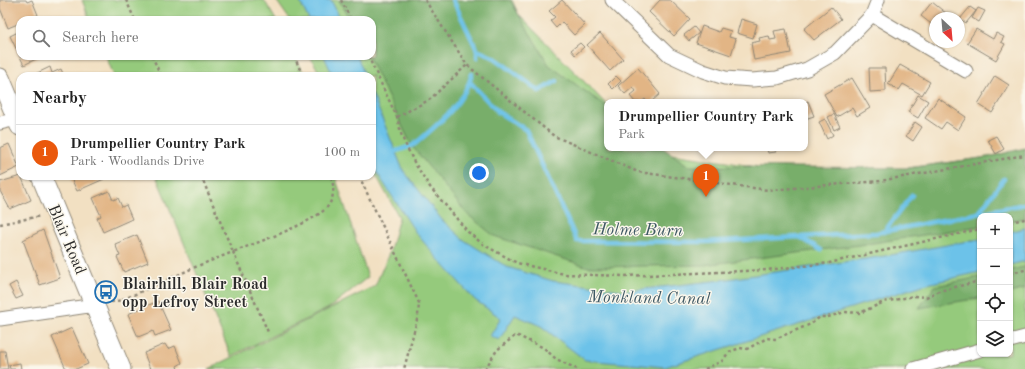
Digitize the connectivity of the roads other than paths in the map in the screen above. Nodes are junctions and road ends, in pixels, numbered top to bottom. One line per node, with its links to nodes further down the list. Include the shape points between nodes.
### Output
1 (612, 0): 3 (street, via 669,55 725,78 752,80 777,78 807,69 835,53)
2 (878, 0): 3 (street)
3 (872, 15): 4 (street)
4 (966, 71)
5 (0, 78): 6 (street)
6 (12, 123)
7 (43, 180): 8 (street, Blair Road)
8 (95, 305): 9 (street); 13 (street, Blair Road)
9 (0, 319)
10 (1025, 337): 11 (street)
11 (1013, 340)
12 (977, 351): 14 (street)
13 (121, 369)
14 (913, 369)

